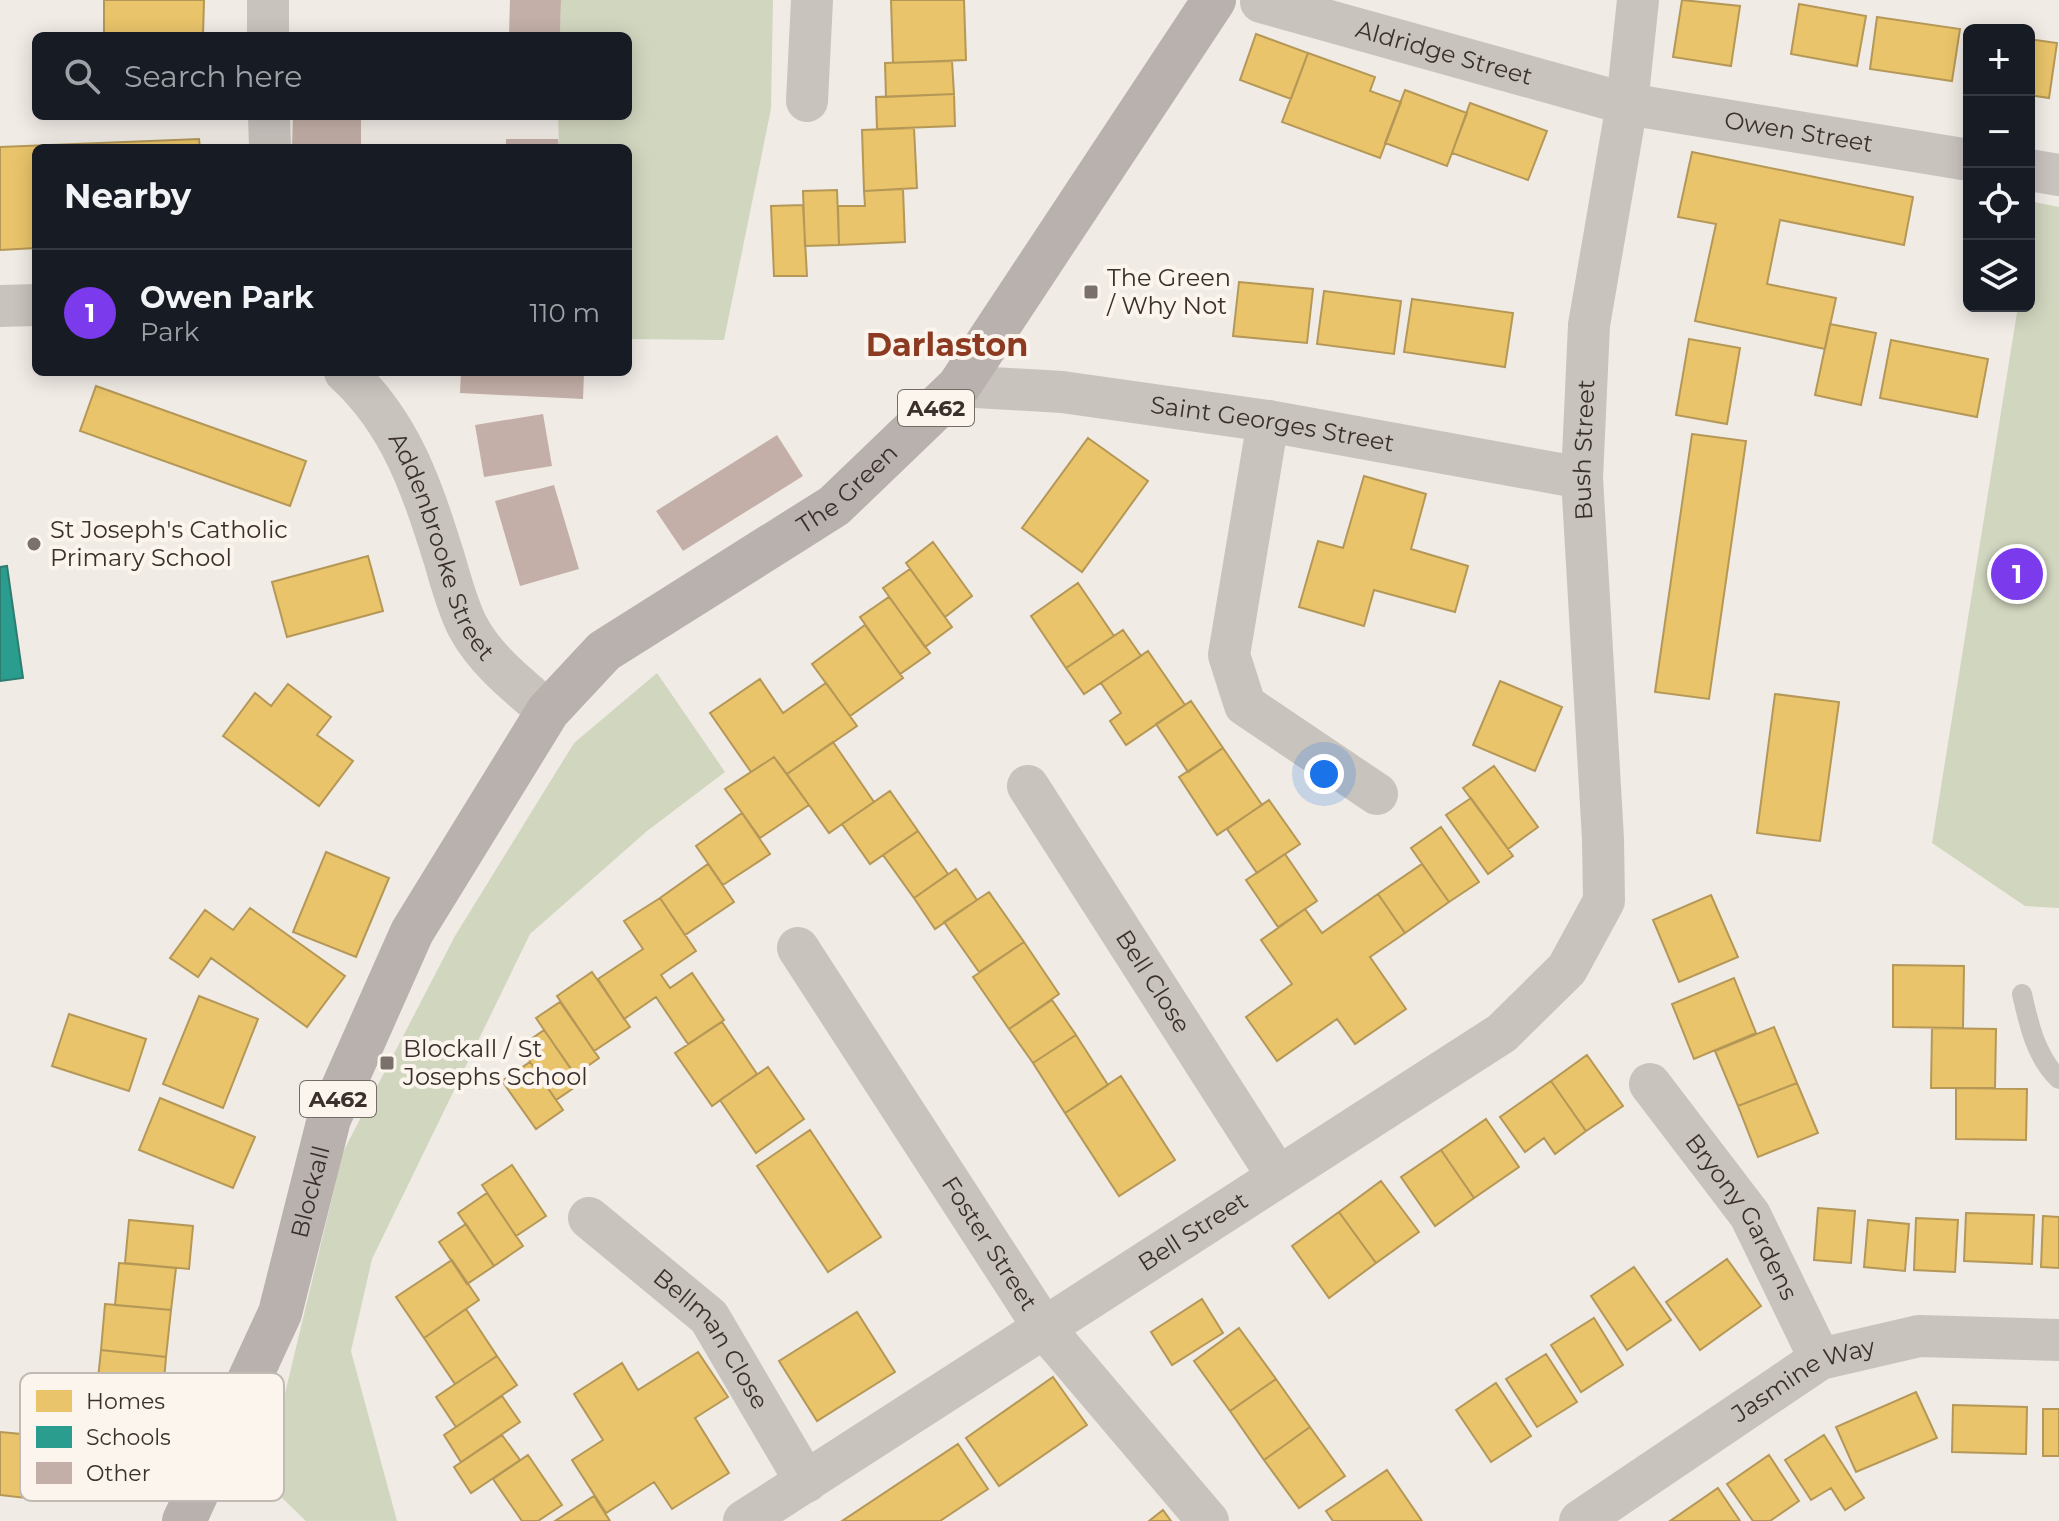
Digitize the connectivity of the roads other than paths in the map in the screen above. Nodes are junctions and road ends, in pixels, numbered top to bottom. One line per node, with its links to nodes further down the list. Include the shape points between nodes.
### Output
1 (268, 0): 6 (street)
2 (812, 0): 7 (street)
3 (1214, 0): 17 (main road, The Green / A462)
4 (1638, 0): 8 (street, Bush Street)
5 (1261, 2): 8 (street, Aldridge Street)
6 (268, 32)
7 (807, 101)
8 (1627, 104): 11 (street, Owen Street); 19 (street, Bush Street, via 1589,325)
9 (269, 120): 10 (street)
10 (270, 144)
11 (1963, 159)
12 (2035, 171): 13 (street)
13 (2059, 175)
14 (32, 305): 15 (street)
15 (0, 306)
16 (349, 376): 20 (street, Addenbrooke Street, via 390,425 419,480 469,630 505,673)
17 (959, 386): 18 (street, Saint Georges Street, via 1062,392); 20 (main road, The Green / A462, via 834,506 604,651)
18 (1268, 421): 19 (street, Saint Georges Street); 22 (street, via 1229,655 1245,705)
19 (1582, 478): 23 (street, Bush Street)
20 (548, 711): 33 (main road, Blockall / A462, via 412,932 329,1119 280,1313)
21 (1028, 786): 28 (street, Bell Close)
22 (1377, 794)
23 (1604, 901): 28 (street, Bell Street, via 1567,969 1502,1033)
24 (798, 948): 30 (street, Foster Street)
25 (2022, 994): 26 (lane, via 2032,1037)
26 (2059, 1079)
27 (1650, 1084): 32 (street, Bryony Gardens, via 1750,1215)
28 (1278, 1177): 30 (street, Bell Street)
29 (589, 1218): 34 (street, Bellman Close, via 709,1317)
30 (1044, 1328): 34 (street, Bell Street); 36 (street, Foster Street)
31 (2059, 1340): 32 (street, Jasmine Way, via 1919,1336)
32 (1820, 1359): 37 (street, Jasmine Way)
33 (252, 1373)
34 (806, 1482): 35 (street, Bell Street)
35 (744, 1521)
36 (1208, 1521)
37 (1580, 1521)

